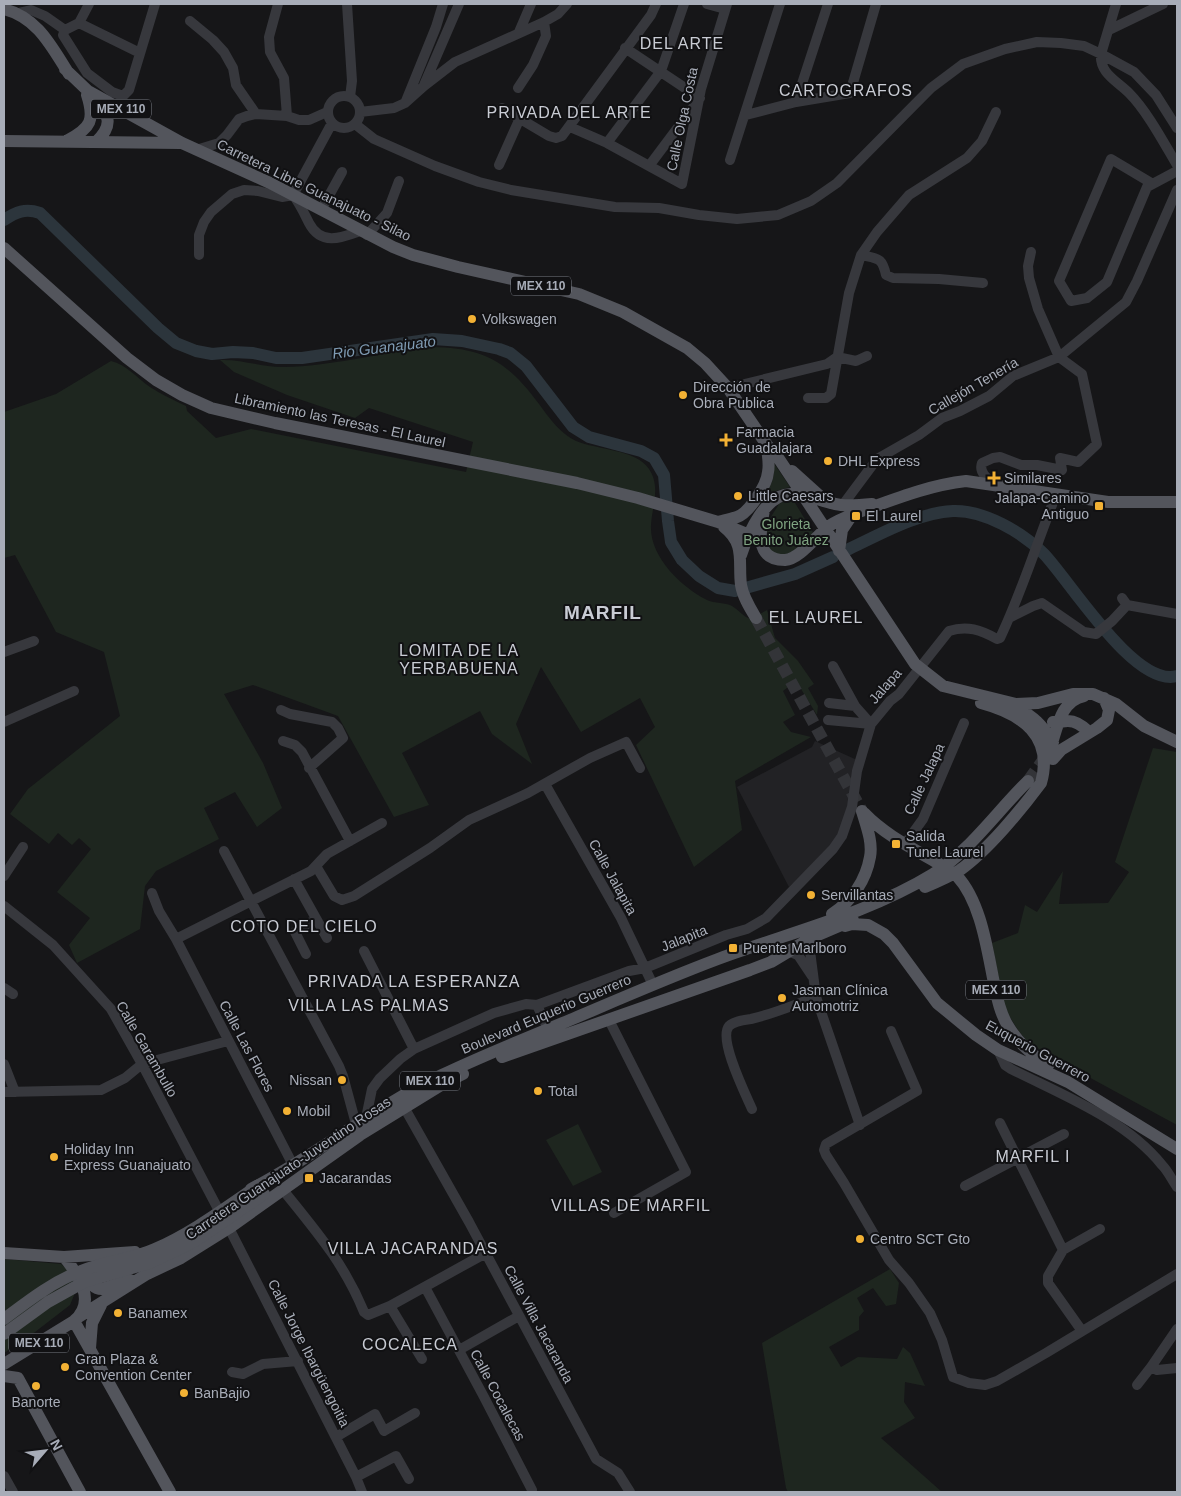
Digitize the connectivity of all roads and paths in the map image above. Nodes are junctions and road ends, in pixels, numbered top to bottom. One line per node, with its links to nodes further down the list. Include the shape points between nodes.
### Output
1 (89, 4): 22 (street)
2 (155, 4): 27 (street)
3 (278, 4): 44 (street, via 269,37 270,52 284,78)
4 (347, 4): 34 (street)
5 (443, 4): 37 (street)
6 (459, 4): 31 (street)
7 (531, 4): 25 (street)
8 (567, 4): 21 (street)
9 (656, 4): 26 (street)
10 (684, 4): 30 (street)
11 (707, 4): 17 (street)
12 (780, 4): 43 (street)
13 (828, 4): 36 (street)
14 (876, 4): 36 (street, via 850,93)
15 (1116, 4): 24 (street)
16 (1163, 4): 24 (street)
17 (726, 6): 35 (street, Calle Olga Costa)
18 (4, 9): 19 (main road, MEX 110)
19 (18, 13): 23 (street, via 31,10); 29 (main road, MEX 110, via 32,22)
20 (190, 21): 42 (street, via 224,52 236,85)
21 (544, 22): 25 (street); 32 (street, via 546,36)
22 (79, 23): 23 (street); 27 (street)
23 (65, 30): 27 (street, via 63,35 87,74 123,96 129,90)
24 (1109, 30): 28 (street)
25 (519, 32): 31 (street, via 455,62)
26 (625, 48): 30 (street); 48 (street)
27 (140, 52)
28 (1101, 54): 47 (street, via 1084,46 1037,42 963,64 931,88 837,183 811,201 778,215 737,219 659,208 615,206 511,190 436,166 374,139); 49 (street, via 1134,72 1156,95); 58 (street, via 1100,62 1107,74 1130,94 1157,130)
29 (65, 68): 33 (main road, MEX 110); 53 (main road, Carretera Libre Guanajuato - Silao / MEX 110, via 88,92)
30 (661, 71): 35 (street); 54 (street)
31 (424, 86): 37 (street)
32 (518, 88)
33 (87, 95): 51 (main road, MEX 110, via 90,122 84,131); 52 (main road, via 103,108 108,120 105,133)
34 (350, 96): 39 (street, via 334,98); 40 (street)
35 (700, 98): 59 (street); 59 (street, Calle Olga Costa, via 682,184)
36 (796, 102): 43 (street)
37 (405, 103): 40 (street, via 394,108)
38 (502, 108): 45 (street)
39 (327, 112): 44 (street, via 309,120); 46 (street)
40 (360, 112): 47 (street)
41 (996, 112): 71 (street, via 982,141 967,158 909,195)
42 (256, 114): 44 (street); 55 (street, via 239,119 219,143)
43 (746, 115): 56 (street)
44 (287, 116)
45 (520, 118): 48 (street, via 556,138); 57 (street)
46 (332, 123): 47 (street, via 343,128); 65 (street)
47 (355, 124)
48 (570, 127): 54 (street)
49 (1177, 128)
50 (4, 142): 51 (main road, MEX 110)
51 (65, 142): 52 (main road, MEX 110)
52 (96, 142): 53 (main road, MEX 110)
53 (182, 143): 55 (main road, Carretera Libre Guanajuato - Silao / MEX 110)
54 (607, 143): 59 (street)
55 (196, 150): 65 (main road, Carretera Libre Guanajuato - Silao / MEX 110)
56 (730, 160)
57 (499, 165)
58 (1177, 165)
59 (649, 166)
60 (1177, 171): 63 (street)
61 (342, 172): 66 (street)
62 (399, 181): 67 (street, via 387,213)
63 (1153, 184): 63 (street, via 1147,187 1107,282 1087,298 1071,302 1059,281 1111,158)
64 (1177, 190): 75 (street, Callejón Tenería, via 1126,302)
65 (293, 194): 66 (main road, Carretera Libre Guanajuato - Silao / MEX 110); 67 (street, via 309,224 318,233 332,239); 70 (street, via 282,197 244,190 232,194 204,222 198,235)
66 (321, 210): 67 (main road, Carretera Libre Guanajuato - Silao / MEX 110)
67 (364, 233): 76 (main road, Carretera Libre Guanajuato - Silao / MEX 110, via 413,255 598,300 687,348)
68 (4, 248): 88 (main road, Libramiento las Teresas - El Laurel, via 127,358 182,396 211,408 577,483)
69 (1031, 252): 75 (street, via 1029,278)
70 (199, 255)
71 (861, 255): 72 (street, via 879,259 884,263 886,275 893,278); 74 (street, via 849,293)
72 (983, 283)
73 (868, 356): 74 (street, via 856,361)
74 (838, 357): 76 (street, via 827,364); 77 (street, via 831,394 826,398)
75 (1059, 358): 80 (street, via 1082,374 1097,444 1078,462 1060,458 1062,470 993,458 981,468 982,473); 86 (street, Callejón Tenería, via 1013,376 989,396 942,418 877,459)
76 (728, 388): 78 (main road, Carretera Libre Guanajuato - Silao / MEX 110)
77 (808, 398)
78 (767, 445): 79 (main road, Carretera Libre Guanajuato - Silao / MEX 110); 88 (main road, via 768,472 759,494 738,517)
79 (777, 456): 81 (main road, Carretera Libre Guanajuato - Silao / MEX 110); 84 (main road)
80 (998, 486): 82 (main road); 85 (main road, via 966,481 950,483)
81 (802, 495): 84 (main road); 89 (main road, Carretera Libre Guanajuato - Silao / MEX 110); 90 (main road, via 790,493 776,498 764,510)
82 (1056, 495): 83 (main road, via 1108,502); 95 (street)
83 (1177, 502)
84 (827, 503): 86 (main road)
85 (882, 504): 86 (main road); 87 (main road)
86 (842, 506)
87 (852, 515): 89 (main road); 91 (main road, via 842,530)
88 (718, 522): 90 (main road, Libramiento las Teresas - El Laurel); 92 (main road, via 727,529)
89 (824, 530): 90 (main road, via 792,559 783,560 767,554); 91 (main road, MEX 110)
90 (753, 537): 92 (main road)
91 (839, 551): 99 (main road, MEX 110)
92 (741, 555): 94 (main road, via 741,586)
93 (1177, 614): 95 (street, via 1125,602 1112,621 1096,634 1084,632 1042,603)
94 (756, 618)
95 (1010, 618): 99 (street, Jalapa, via 997,639 980,630 959,628 949,631)
96 (34, 640): 97 (street)
97 (4, 652)
98 (833, 666): 104 (street)
99 (918, 668): 102 (main road, MEX 110, via 942,686); 111 (street, Jalapa); 129 (main road, via 950,694 1021,719 1040,742 1044,761 1041,783 992,839 960,870)
100 (74, 691): 108 (street)
101 (1099, 696): 102 (main road, MEX 110, via 1072,694 1038,703); 110 (main road, via 1073,700); 112 (main road, via 1108,706 1108,716 1103,724); 114 (main road, via 1116,704 1144,726)
102 (1008, 702): 106 (main road)
103 (829, 703): 104 (street)
104 (855, 706): 111 (street)
105 (282, 710): 116 (street, via 332,722 343,738)
106 (1034, 718): 110 (main road); 115 (main road, via 1044,728)
107 (828, 720): 111 (street)
108 (4, 722)
109 (964, 723): 121 (street, Calle Jalapa, via 923,819)
110 (1058, 723): 112 (main road, via 1071,722); 115 (main road)
111 (871, 724): 141 (street, Jalapita, via 857,771 852,807 842,836 833,848 766,918 747,929)
112 (1089, 732): 115 (main road, via 1061,750)
113 (283, 741): 116 (street, via 295,745 302,752)
114 (1177, 742)
115 (1051, 752)
116 (309, 768): 120 (street)
117 (640, 768): 118 (street, via 626,742 590,758)
118 (546, 784): 125 (street, via 468,820 354,896 342,900 334,896); 141 (street, Calle Jalapita, via 621,918)
119 (382, 823): 120 (street)
120 (350, 841): 125 (street, via 327,854)
121 (905, 844): 124 (main road); 135 (main road, via 879,828 862,811 870,856 861,881 845,905)
122 (23, 847): 126 (street)
123 (224, 851): 131 (street)
124 (938, 863)
125 (313, 868): 128 (street)
126 (4, 876)
127 (958, 876): 156 (main road, MEX 110, via 969,891 977,912 1007,1026 1030,1053)
128 (294, 880): 131 (street); 133 (street)
129 (925, 887): 134 (main road, Boulevard Euquerio Guerrero / MEX 110); 135 (main road, Boulevard Euquerio Guerrero / MEX 110, via 988,834 1031,782 935,873)
130 (152, 893): 137 (street, Calle Las Flores)
131 (251, 900): 137 (street); 161 (street, via 339,1066)
132 (4, 906): 155 (street, Calle Garambullo, via 53,946 111,1009)
133 (316, 919): 136 (street); 140 (street, via 295,932)
134 (828, 931): 135 (main road, Carretera Guanajuato-Juventino Rosas / MEX 110); 153 (main road, Euquerio Guerrero / MEX 110, via 852,924 876,928 893,943 937,1003)
135 (812, 933): 139 (main road, Carretera Guanajuato-Juventino Rosas / MEX 110); 142 (street, via 810,951); 143 (main road, Boulevard Euquerio Guerrero / MEX 110, via 715,960)
136 (326, 938)
137 (176, 939): 151 (street, Calle Las Flores)
138 (364, 951): 152 (street)
139 (788, 952): 142 (street, via 798,955); 148 (main road, Carretera Guanajuato-Juventino Rosas / MEX 110, via 750,970)
140 (306, 954)
141 (645, 968): 143 (street, Calle Jalapita); 147 (street, Jalapita, via 622,973)
142 (814, 979): 146 (street)
143 (653, 985): 149 (main road, Boulevard Euquerio Guerrero / MEX 110)
144 (4, 988): 145 (street)
145 (13, 994)
146 (816, 997): 160 (street, via 728,1028 729,1052); 163 (street)
147 (537, 1005): 149 (street); 152 (street, Jalapita, via 526,1004 494,1013)
148 (609, 1020): 159 (main road, Carretera Guanajuato-Juventino Rosas / MEX 110, via 504,1056 443,1084); 174 (street, via 686,1172)
149 (548, 1029): 161 (main road, Boulevard Euquerio Guerrero / MEX 110, via 441,1075)
150 (891, 1031): 163 (street, via 918,1091)
151 (228, 1042): 155 (street); 168 (street, Calle Las Flores)
152 (414, 1049): 161 (street, Jalapita, via 380,1078 372,1089)
153 (998, 1050): 156 (main road, Euquerio Guerrero / MEX 110); 170 (street, via 1005,1065 1011,1069 1118,1124 1163,1165)
154 (4, 1064): 158 (street)
155 (142, 1064): 158 (street, via 125,1078 101,1090); 173 (street, Calle Garambullo)
156 (1068, 1082): 165 (main road, Euquerio Guerrero / MEX 110)
157 (4, 1092): 158 (street)
158 (15, 1092)
159 (404, 1107): 166 (main road, Carretera Guanajuato-Juventino Rosas / MEX 110); 180 (street, Calle Villa Jacaranda)
160 (752, 1109)
161 (361, 1121): 168 (main road, Boulevard Euquerio Guerrero / MEX 110)
162 (1000, 1123): 167 (street)
163 (860, 1124): 191 (street, via 826,1144 824,1150 889,1260 930,1313 953,1377 969,1383 991,1383)
164 (1064, 1134): 167 (street)
165 (1177, 1149)
166 (326, 1159): 171 (main road); 172 (main road, Carretera Guanajuato-Juventino Rosas / MEX 110)
167 (1018, 1159): 169 (street); 178 (street)
168 (293, 1165): 171 (main road, Boulevard Euquerio Guerrero / MEX 110)
169 (965, 1186)
170 (1177, 1187)
171 (261, 1190): 173 (main road, Boulevard Euquerio Guerrero / MEX 110); 188 (main road, bridge, via 169,1243 73,1274 42,1291); 192 (main road, bridge, via 188,1244 149,1263 84,1282 48,1302)
172 (283, 1190): 175 (main road, Carretera Guanajuato-Juventino Rosas / MEX 110); 186 (street, via 335,1254 364,1312 368,1315)
173 (217, 1207): 177 (main road, Boulevard Euquerio Guerrero / MEX 110, via 171,1237)
174 (614, 1213)
175 (230, 1228): 182 (main road, Carretera Guanajuato-Juventino Rosas / MEX 110); 196 (street, Calle Jorge Ibargüengoitia)
176 (1100, 1230): 178 (street)
177 (150, 1246): 181 (main road, Boulevard Euquerio Guerrero / MEX 110, via 121,1254); 182 (main road, via 138,1254 96,1267 90,1278 94,1287 102,1289)
178 (1064, 1250): 191 (street, via 1048,1276 1048,1283)
179 (4, 1253): 181 (main road, MEX 110)
180 (486, 1253): 184 (street); 187 (street, Calle Villa Jacaranda)
181 (64, 1257): 189 (main road, MEX 110, via 83,1287 82,1311)
182 (147, 1274): 185 (main road, Carretera Guanajuato-Juventino Rosas / MEX 110)
183 (1177, 1274): 191 (street)
184 (425, 1287): 186 (street); 194 (street, Calle Cocalecas)
185 (102, 1304): 189 (main road, Carretera Guanajuato-Juventino Rosas / MEX 110); 193 (main road, via 92,1323)
186 (390, 1306): 195 (street)
187 (519, 1316): 194 (street); 213 (street, Calle Villa Jacaranda, via 596,1458 618,1473)
188 (4, 1320)
189 (75, 1320): 193 (main road); 197 (main road, MEX 110)
190 (1177, 1329): 198 (street)
191 (1082, 1331)
192 (4, 1334)
193 (90, 1348): 211 (main road)
194 (459, 1350): 208 (street, Calle Cocalecas)
195 (422, 1359)
196 (298, 1361): 200 (street, via 263,1364 242,1374); 204 (street, Calle Jorge Ibargüengoitia)
197 (4, 1364)
198 (1151, 1368): 199 (street); 202 (street)
199 (1177, 1368)
200 (232, 1372)
201 (4, 1376): 210 (main road, via 18,1378)
202 (1137, 1385)
203 (415, 1413): 204 (street, via 384,1431 375,1414)
204 (336, 1436): 206 (street, Calle Jorge Ibargüengoitia)
205 (4, 1476): 209 (street)
206 (356, 1477): 207 (street, via 396,1456); 212 (street, Calle Jorge Ibargüengoitia)
207 (408, 1479)
208 (532, 1490)
209 (13, 1492)
210 (79, 1492)
211 (170, 1492)
212 (362, 1492)
213 (630, 1492)

